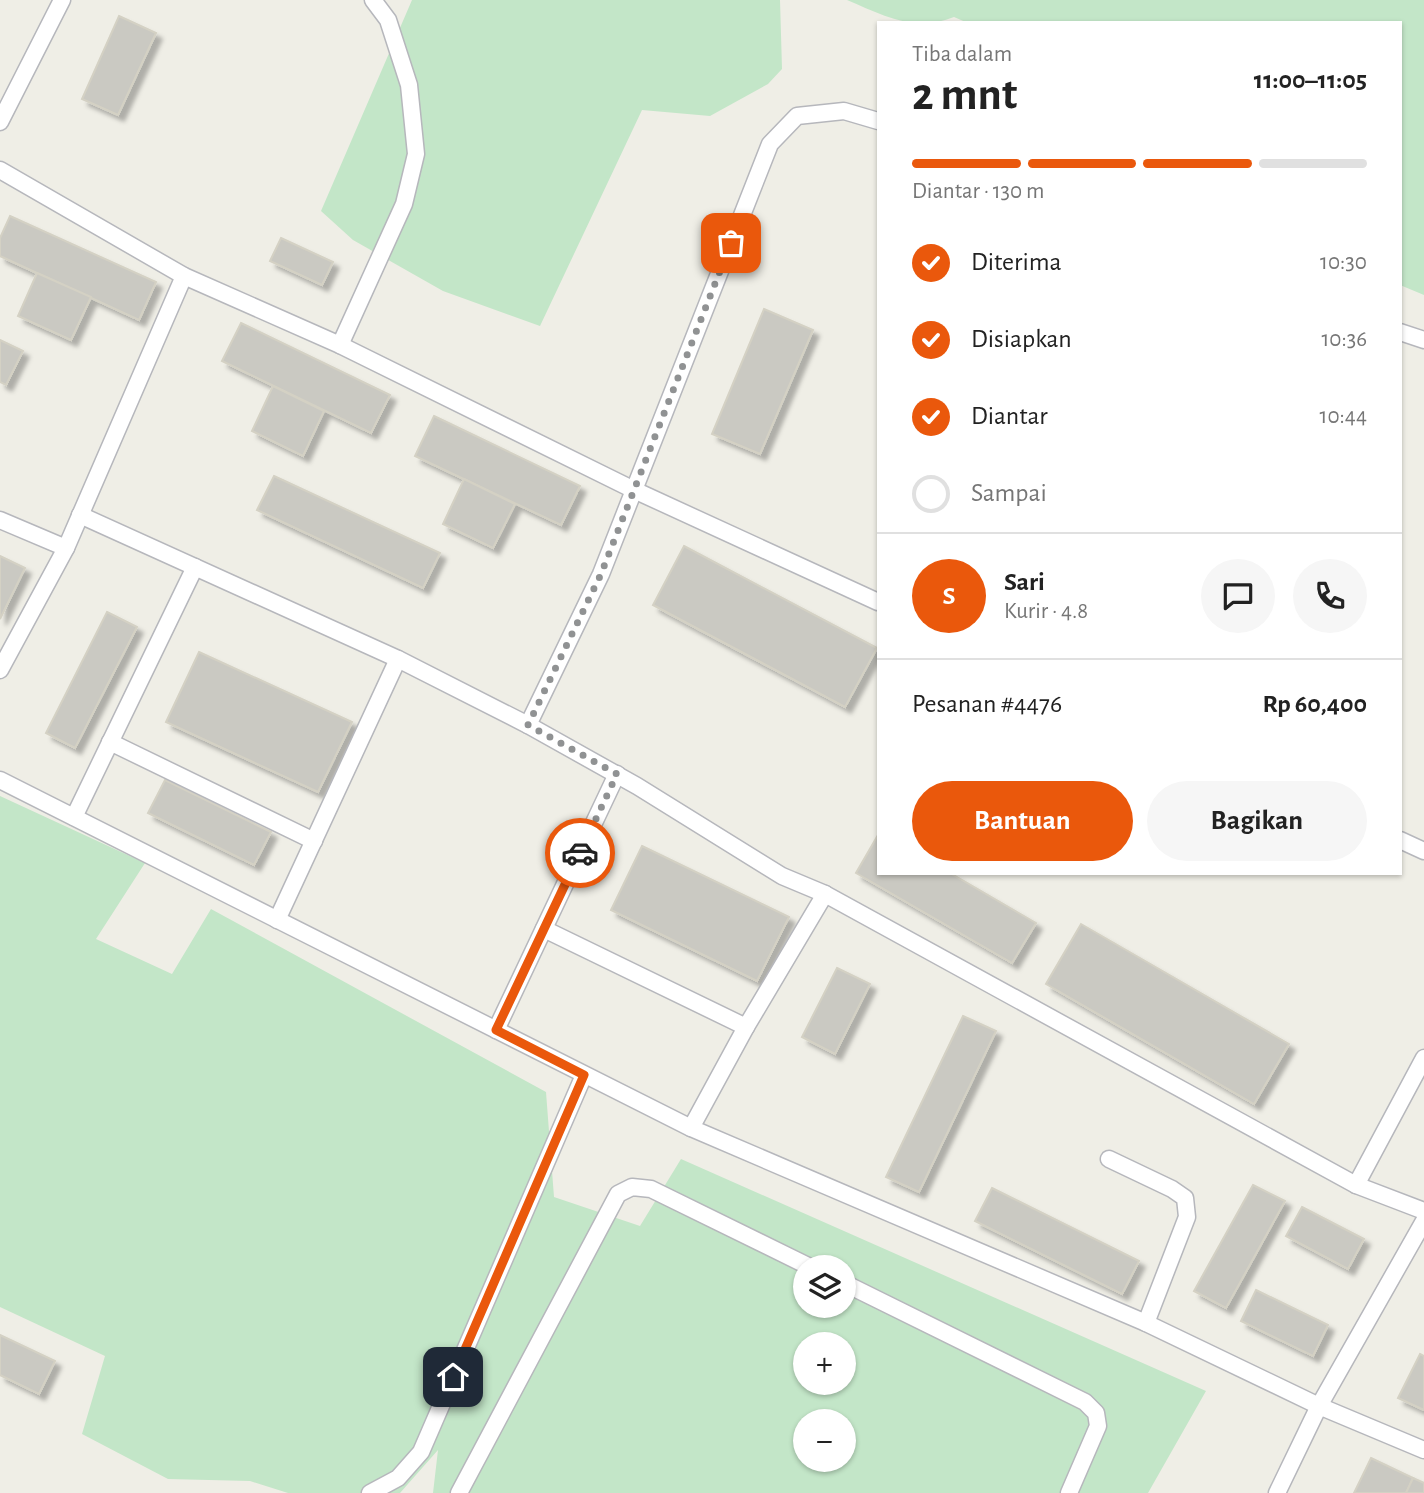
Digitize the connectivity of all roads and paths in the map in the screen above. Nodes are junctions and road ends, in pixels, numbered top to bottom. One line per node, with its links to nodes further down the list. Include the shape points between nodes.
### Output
1 (62, 0): 4 (lane)
2 (373, 0): 9 (lane, via 388,20 409,85 416,154 404,204)
3 (877, 121): 10 (lane, via 844,111 797,116 770,144)
4 (0, 122)
5 (0, 170): 6 (lane)
6 (184, 276): 9 (lane); 11 (lane)
7 (1402, 333): 8 (lane)
8 (1424, 340)
9 (340, 345): 10 (lane)
10 (634, 490): 15 (lane); 18 (lane, via 601,574)
11 (80, 515): 13 (lane); 14 (lane)
12 (0, 520): 13 (lane)
13 (66, 548): 17 (lane)
14 (195, 567): 16 (lane); 19 (lane)
15 (877, 602)
16 (398, 659): 18 (lane); 23 (lane)
17 (0, 670)
18 (528, 725): 20 (lane)
19 (110, 742): 22 (lane); 23 (lane)
20 (617, 774): 26 (lane, via 782,876); 28 (lane)
21 (0, 780): 22 (lane)
22 (74, 817): 27 (lane)
23 (314, 841): 27 (lane)
24 (1402, 841): 25 (lane)
25 (1424, 851)
26 (825, 894): 29 (lane); 35 (lane)
27 (277, 920): 30 (lane)
28 (544, 929): 29 (lane); 30 (lane)
29 (746, 1027): 33 (lane)
30 (496, 1030): 32 (lane)
31 (1424, 1058): 35 (lane)
32 (584, 1075): 33 (lane); 43 (lane, via 421,1452 398,1478)
33 (691, 1128): 40 (lane)
34 (1109, 1159): 40 (lane, via 1185,1199 1187,1217)
35 (1356, 1185): 36 (lane)
36 (1424, 1211)
37 (1424, 1221): 41 (lane)
38 (793, 1259): 44 (lane, via 651,1189 632,1187 618,1194)
39 (856, 1289): 45 (lane, via 1085,1402 1096,1413 1098,1426)
40 (1146, 1323): 41 (lane)
41 (1319, 1406): 42 (lane); 46 (lane)
42 (1424, 1450)
43 (370, 1493)
44 (459, 1493)
45 (1069, 1493)
46 (1277, 1493)

